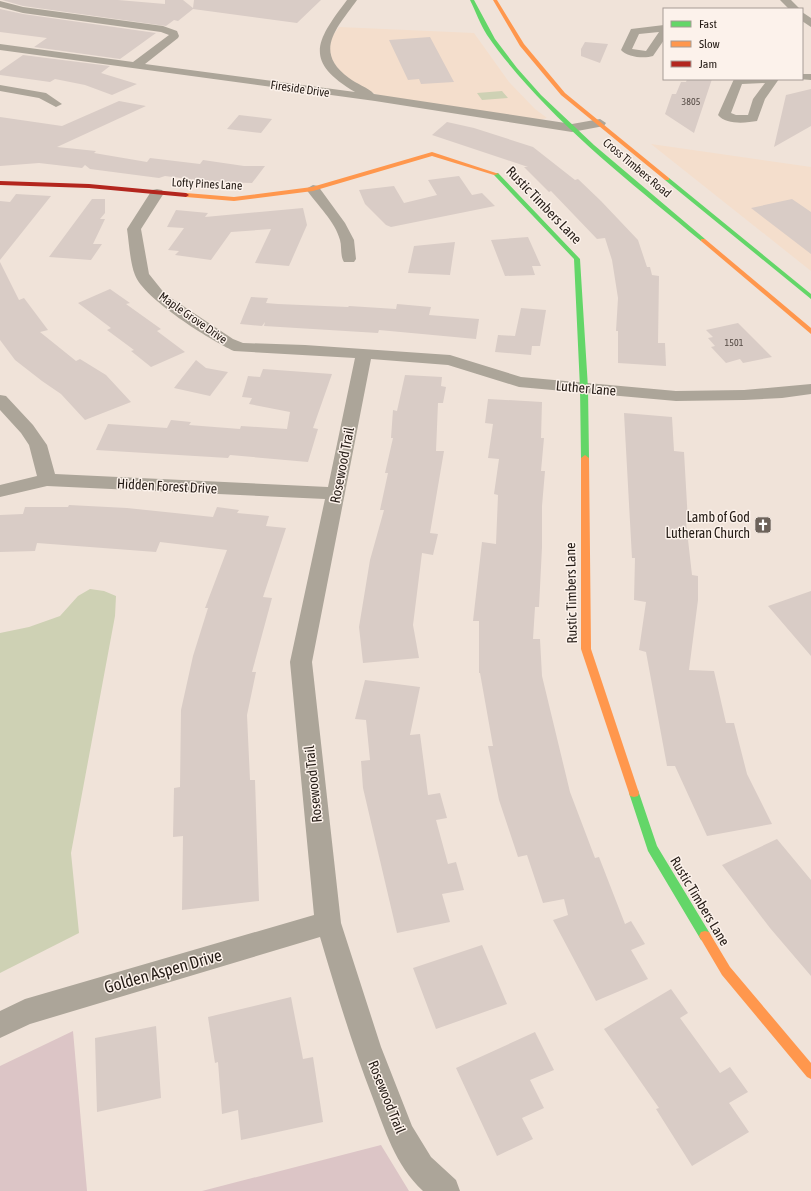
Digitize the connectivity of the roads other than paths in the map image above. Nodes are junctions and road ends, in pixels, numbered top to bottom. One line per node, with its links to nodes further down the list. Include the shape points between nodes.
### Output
1 (352, 0): 12 (street, via 327,36 324,54 327,64 341,78)
2 (472, 0): 15 (main road, Cross Timbers Road, via 502,54 530,87)
3 (495, 0): 14 (main road, Cross Timbers Road, via 534,62 563,94)
4 (785, 0): 6 (street)
5 (0, 4): 10 (street, via 23,10 163,29 173,33 174,36 170,40)
6 (794, 8)
7 (663, 28): 8 (street, via 635,31 626,50 649,54)
8 (663, 33)
9 (3, 50): 10 (street, Fireside Drive)
10 (135, 66): 12 (street, Fireside Drive)
11 (0, 88): 13 (street, via 42,95)
12 (375, 98): 15 (street, Fireside Drive)
13 (56, 104)
14 (600, 123): 15 (street, Fireside Drive); 21 (main road, Cross Timbers Road)
15 (572, 128): 22 (main road, Cross Timbers Road)
16 (432, 154): 18 (main road, Lofty Pines Lane); 24 (main road, Rustic Timbers Lane, via 495,173 577,258)
17 (0, 183): 19 (main road, Lofty Pines Lane, via 89,186)
18 (312, 189): 19 (main road, Lofty Pines Lane, via 234,199); 20 (street, via 338,223 347,240)
19 (157, 193): 23 (street, Maple Grove Drive, via 134,229 142,275 160,297 240,348)
20 (349, 259)
21 (811, 297)
22 (811, 332)
23 (364, 355): 24 (street, Luther Lane, via 450,360 519,382); 29 (street, Rosewood Trail)
24 (584, 388): 25 (street, Luther Lane, via 676,396 744,395); 32 (main road, Rustic Timbers Lane, via 588,657 652,848 726,971)
25 (811, 389)
26 (0, 400): 27 (street, via 38,445)
27 (47, 480): 28 (street, Hidden Forest Drive); 29 (street, Hidden Forest Drive)
28 (0, 491)
29 (336, 493): 30 (street, Rosewood Trail, via 301,662)
30 (328, 923): 31 (street, Golden Aspen Drive, via 25,1012); 33 (street, Rosewood Trail, via 367,1048 401,1135 420,1168)
31 (0, 1025)
32 (811, 1073)
33 (445, 1191)

